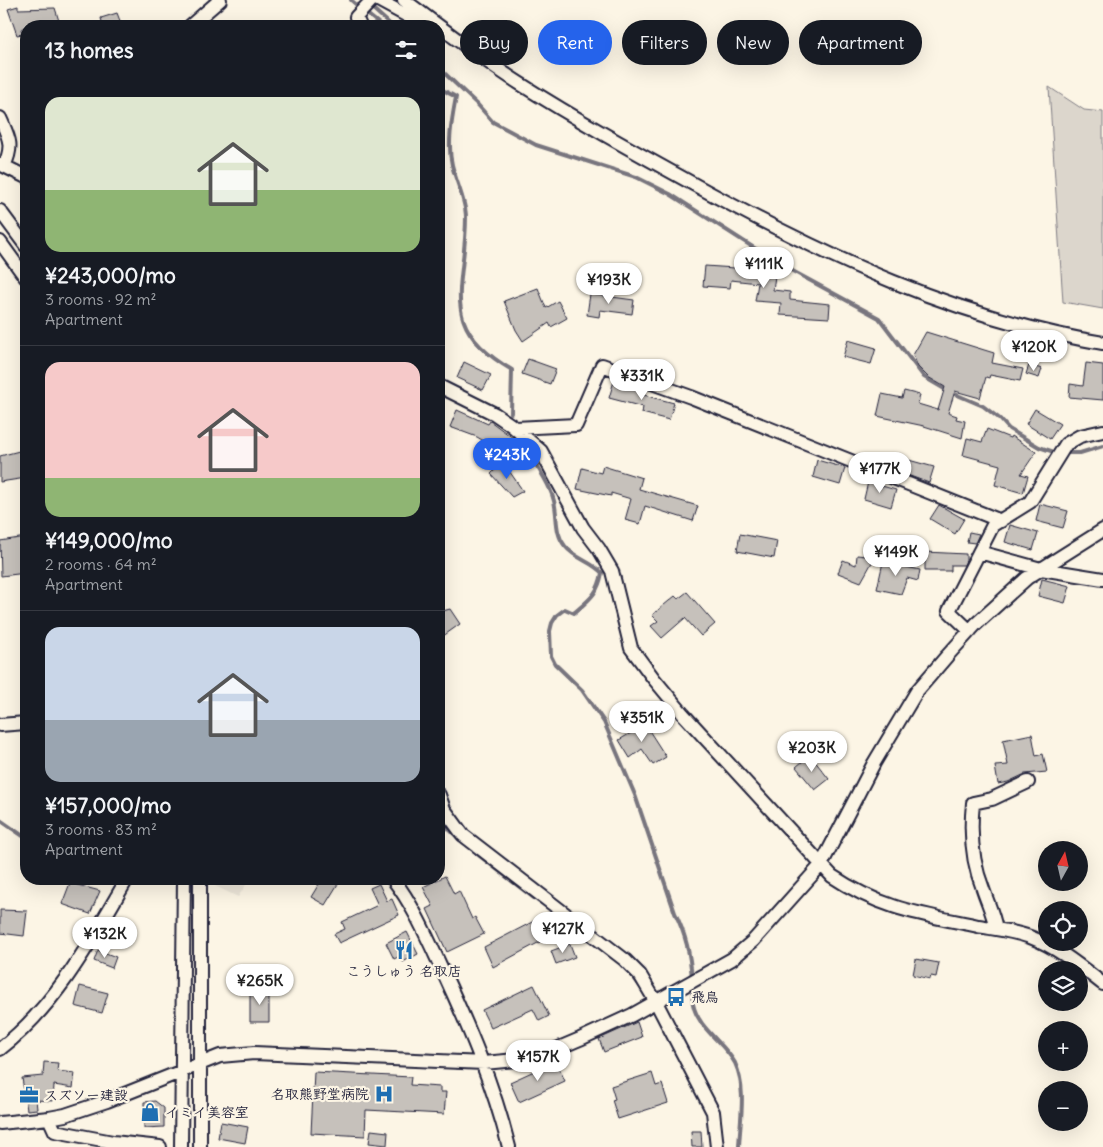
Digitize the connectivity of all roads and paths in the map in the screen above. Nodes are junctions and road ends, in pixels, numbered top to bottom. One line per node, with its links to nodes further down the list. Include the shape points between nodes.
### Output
1 (220, 0): 5 (street)
2 (372, 0): 6 (street, via 356,17)
3 (378, 0): 7 (street)
4 (404, 0): 8 (street)
5 (197, 20)
6 (357, 20)
7 (415, 20)
8 (429, 20)
9 (445, 32): 17 (street, via 519,83 634,152 774,228 874,274 993,318)
10 (0, 118): 11 (street, via 10,141 10,153)
11 (2, 165): 12 (street)
12 (20, 174)
13 (0, 211): 14 (street)
14 (20, 238)
15 (0, 242): 16 (street)
16 (20, 270)
17 (1103, 343)
18 (445, 389): 19 (street)
19 (515, 428): 21 (street, via 576,425 602,365 691,396); 31 (street, via 541,451 612,571 631,648 678,707)
20 (1103, 431): 21 (street, via 1080,436 1066,444 1030,502)
21 (1001, 520): 23 (street, via 993,525)
22 (1103, 530): 24 (street)
23 (979, 552): 24 (street); 26 (street, via 949,611)
24 (1042, 569): 25 (street); 26 (street, via 1027,578)
25 (1103, 579)
26 (970, 631): 31 (street, via 917,691 874,763)
27 (20, 723): 28 (street)
28 (0, 725)
29 (1028, 782): 36 (street, via 992,799 973,803 974,851)
30 (445, 810): 38 (street, via 463,835 625,960 640,975)
31 (821, 865): 36 (street, via 854,891 876,901); 38 (street, via 753,941 732,959)
32 (124, 885): 39 (street, via 41,1012)
33 (184, 885): 42 (street)
34 (200, 885): 41 (street)
35 (397, 885): 40 (street, via 414,910)
36 (996, 929): 37 (street, via 1028,936 1051,946)
37 (1103, 984)
38 (651, 1004): 40 (street, via 548,1053); 50 (street, via 713,1112)
39 (0, 1049)
40 (484, 1063): 41 (street, via 254,1053 220,1056); 49 (street)
41 (198, 1064): 42 (street); 48 (street)
42 (182, 1069): 43 (street, via 107,1101); 47 (street)
43 (48, 1118): 44 (street); 45 (street, via 55,1131)
44 (0, 1123)
45 (113, 1145): 46 (street)
46 (160, 1147)
47 (181, 1147)
48 (200, 1147)
49 (509, 1147)
50 (717, 1147)

